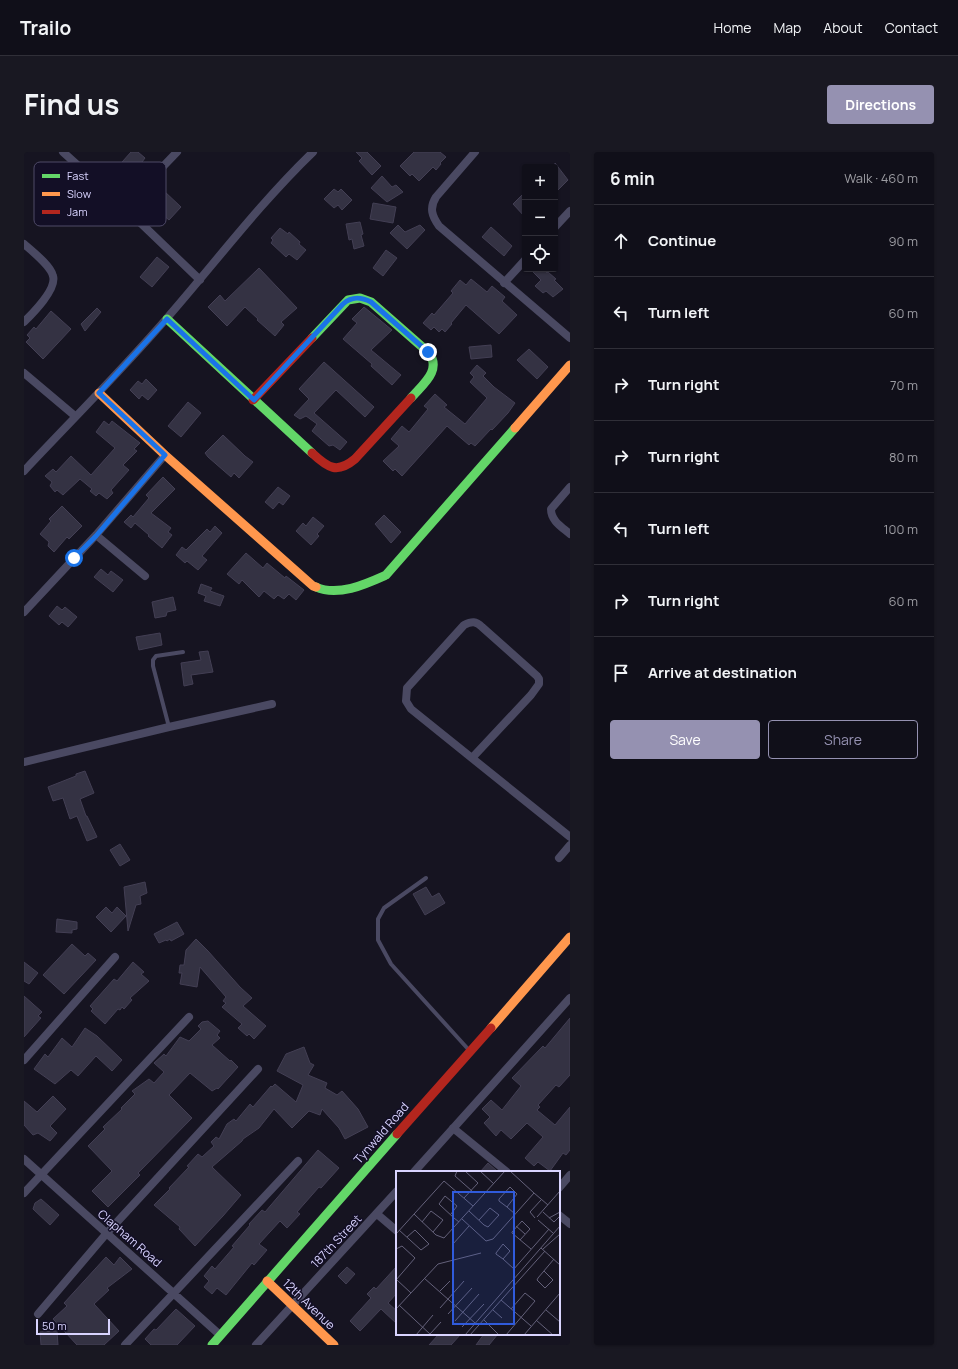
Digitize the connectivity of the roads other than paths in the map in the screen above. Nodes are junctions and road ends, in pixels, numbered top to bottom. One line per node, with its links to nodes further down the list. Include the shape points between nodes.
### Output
1 (63, 152): 5 (street)
2 (177, 152): 6 (street)
3 (313, 152): 12 (street)
4 (475, 152): 13 (street, via 436,197 431,209 439,226)
5 (74, 162)
6 (166, 163)
7 (570, 211): 8 (street)
8 (558, 224)
9 (144, 226): 12 (street)
10 (24, 244): 15 (street, via 48,268 54,280 48,294)
11 (522, 263): 13 (street)
12 (200, 280): 14 (street)
13 (504, 283): 16 (street)
14 (167, 319): 19 (street); 20 (street)
15 (24, 322)
16 (570, 338)
17 (570, 365): 22 (street, via 386,575 357,586 330,590 313,586)
18 (24, 373): 21 (street)
19 (99, 393): 21 (street); 22 (street)
20 (254, 400): 20 (street, via 324,463 342,468 355,459 432,375 434,361 428,352 371,302 356,297 343,304)
21 (75, 416): 23 (street)
22 (165, 455): 26 (street)
23 (24, 471)
24 (570, 486): 25 (street, via 551,509 551,514)
25 (570, 534)
26 (96, 536): 27 (street); 28 (street)
27 (145, 576)
28 (24, 612)
29 (183, 652): 31 (lane, via 156,656 153,660)
30 (272, 704): 31 (street)
31 (169, 727): 33 (street)
32 (472, 758): 32 (street, via 412,709 406,701 407,688 464,625 470,622 478,623 539,679 538,687); 34 (street)
33 (24, 762)
34 (570, 837)
35 (570, 845): 36 (street)
36 (559, 858)
37 (426, 878): 42 (lane, via 384,908 378,919 378,940 392,964)
38 (570, 937): 42 (street, Tynwald Road)
39 (116, 957): 43 (street)
40 (570, 998): 45 (street)
41 (189, 1017): 50 (street)
42 (470, 1051): 60 (street, Tynwald Road)
43 (24, 1060)
44 (258, 1069): 59 (street)
45 (453, 1128): 48 (street); 49 (street)
46 (24, 1159): 50 (street, Clapham Road)
47 (298, 1161): 61 (street)
48 (415, 1171)
49 (506, 1171)
50 (42, 1175): 54 (street); 59 (street, Clapham Road)
51 (570, 1175): 52 (street)
52 (560, 1187)
53 (396, 1192): 55 (street, 187th Street)
54 (24, 1194)
55 (377, 1214): 58 (street); 62 (street, 187th Street)
56 (560, 1216): 57 (street)
57 (570, 1224)
58 (396, 1230)
59 (106, 1234): 61 (street, Clapham Road); 63 (street)
60 (267, 1281): 62 (street, 12th Avenue); 64 (street, Tynwald Road)
61 (174, 1293): 64 (street, Clapham Road); 65 (street)
62 (292, 1306): 67 (street, 187th Street); 68 (street, 12th Avenue)
63 (38, 1314)
64 (220, 1335): 66 (street, Tynwald Road)
65 (125, 1345)
66 (212, 1345)
67 (256, 1345)
68 (334, 1345)

